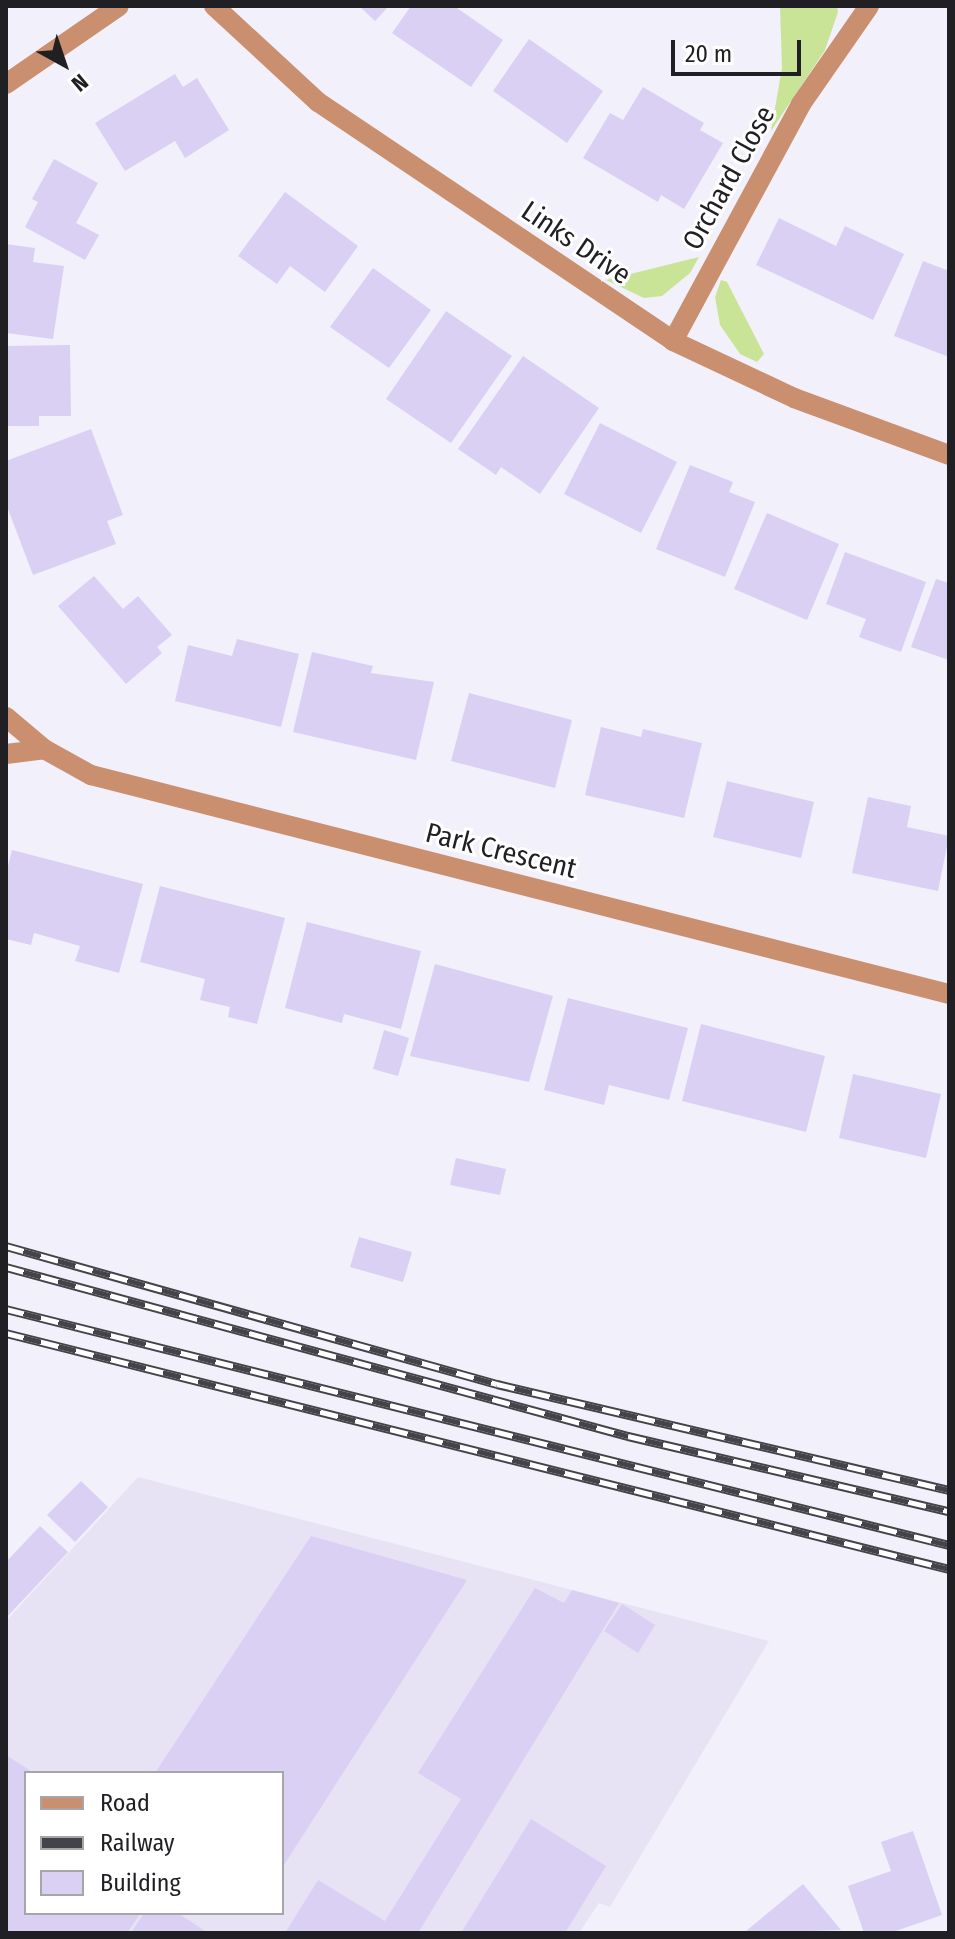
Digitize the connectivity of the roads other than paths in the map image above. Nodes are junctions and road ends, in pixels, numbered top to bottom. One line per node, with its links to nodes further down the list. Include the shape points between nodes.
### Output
1 (119, 6): 4 (street)
2 (214, 6): 5 (street, Links Drive, via 318,102)
3 (869, 6): 5 (street, Orchard Close, via 801,104)
4 (6, 84)
5 (673, 341): 6 (street, Links Drive, via 794,398)
6 (949, 455)
7 (6, 717): 8 (street, Park Crescent)
8 (44, 749): 9 (street); 10 (street, Park Crescent, via 91,775)
9 (6, 754)
10 (949, 994)

